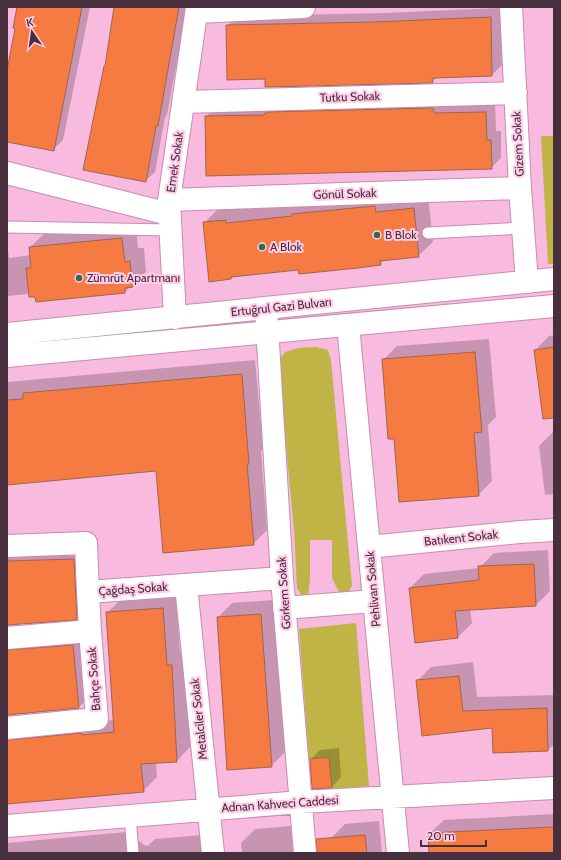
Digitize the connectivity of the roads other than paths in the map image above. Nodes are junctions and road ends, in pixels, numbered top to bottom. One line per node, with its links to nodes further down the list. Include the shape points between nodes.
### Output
1 (304, 7): 3 (street)
2 (511, 7): 4 (street, Gizem Sokak)
3 (197, 9): 5 (street, Emek Sokak)
4 (516, 92): 5 (street, Tutku Sokak); 7 (street, Gizem Sokak)
5 (184, 102): 8 (street, Emek Sokak)
6 (7, 174): 8 (street, Gönül Sokak)
7 (520, 188): 8 (street, Gönül Sokak); 10 (street, Gizem Sokak)
8 (169, 215): 9 (lane); 16 (street, Emek Sokak)
9 (7, 227)
10 (523, 228): 11 (lane); 13 (street, Gizem Sokak)
11 (428, 233)
12 (554, 279): 13 (street, Ertuğrul Gazi Bulvarı)
13 (527, 282): 15 (street, Ertuğrul Gazi Bulvarı)
14 (554, 306): 17 (street, Ertuğrul Gazi Bulvarı)
15 (266, 309): 16 (street, Ertuğrul Gazi Bulvarı); 18 (street, Görkem Sokak)
16 (174, 318): 19 (street, Ertuğrul Gazi Bulvarı)
17 (348, 325): 18 (street, Ertuğrul Gazi Bulvarı); 23 (street, Pehlivan Sokak)
18 (268, 333): 20 (street, Ertuğrul Gazi Bulvarı); 24 (street, Görkem Sokak)
19 (7, 334)
20 (7, 356)
21 (554, 530): 23 (street, Batıkent Sokak)
22 (7, 546): 26 (street, Çağdaş Sokak, via 86,543)
23 (369, 547): 27 (street, Pehlivan Sokak)
24 (282, 578): 25 (street, Çağdaş Sokak); 28 (street, Görkem Sokak)
25 (186, 585): 26 (street, Çağdaş Sokak); 35 (street, Metalciler Sokak)
26 (88, 592): 29 (street)
27 (374, 600): 28 (street); 33 (street, Pehlivan Sokak)
28 (284, 608): 34 (street, Görkem Sokak)
29 (90, 631): 30 (street, Bahçe Sokak); 31 (street, Bahçe Sokak, via 97,719)
30 (7, 638)
31 (7, 728)
32 (554, 788): 33 (street, Adnan Kahveci Caddesi)
33 (394, 798): 34 (street, Adnan Kahveci Caddesi); 41 (street, Pehlivan Sokak)
34 (301, 802): 35 (street, Adnan Kahveci Caddesi); 40 (street, Görkem Sokak)
35 (208, 809): 36 (street, Adnan Kahveci Caddesi); 39 (street, Metalciler Sokak)
36 (130, 816): 37 (street, Adnan Kahveci Caddesi); 38 (lane)
37 (7, 826)
38 (133, 853)
39 (213, 853)
40 (305, 853)
41 (398, 853)

